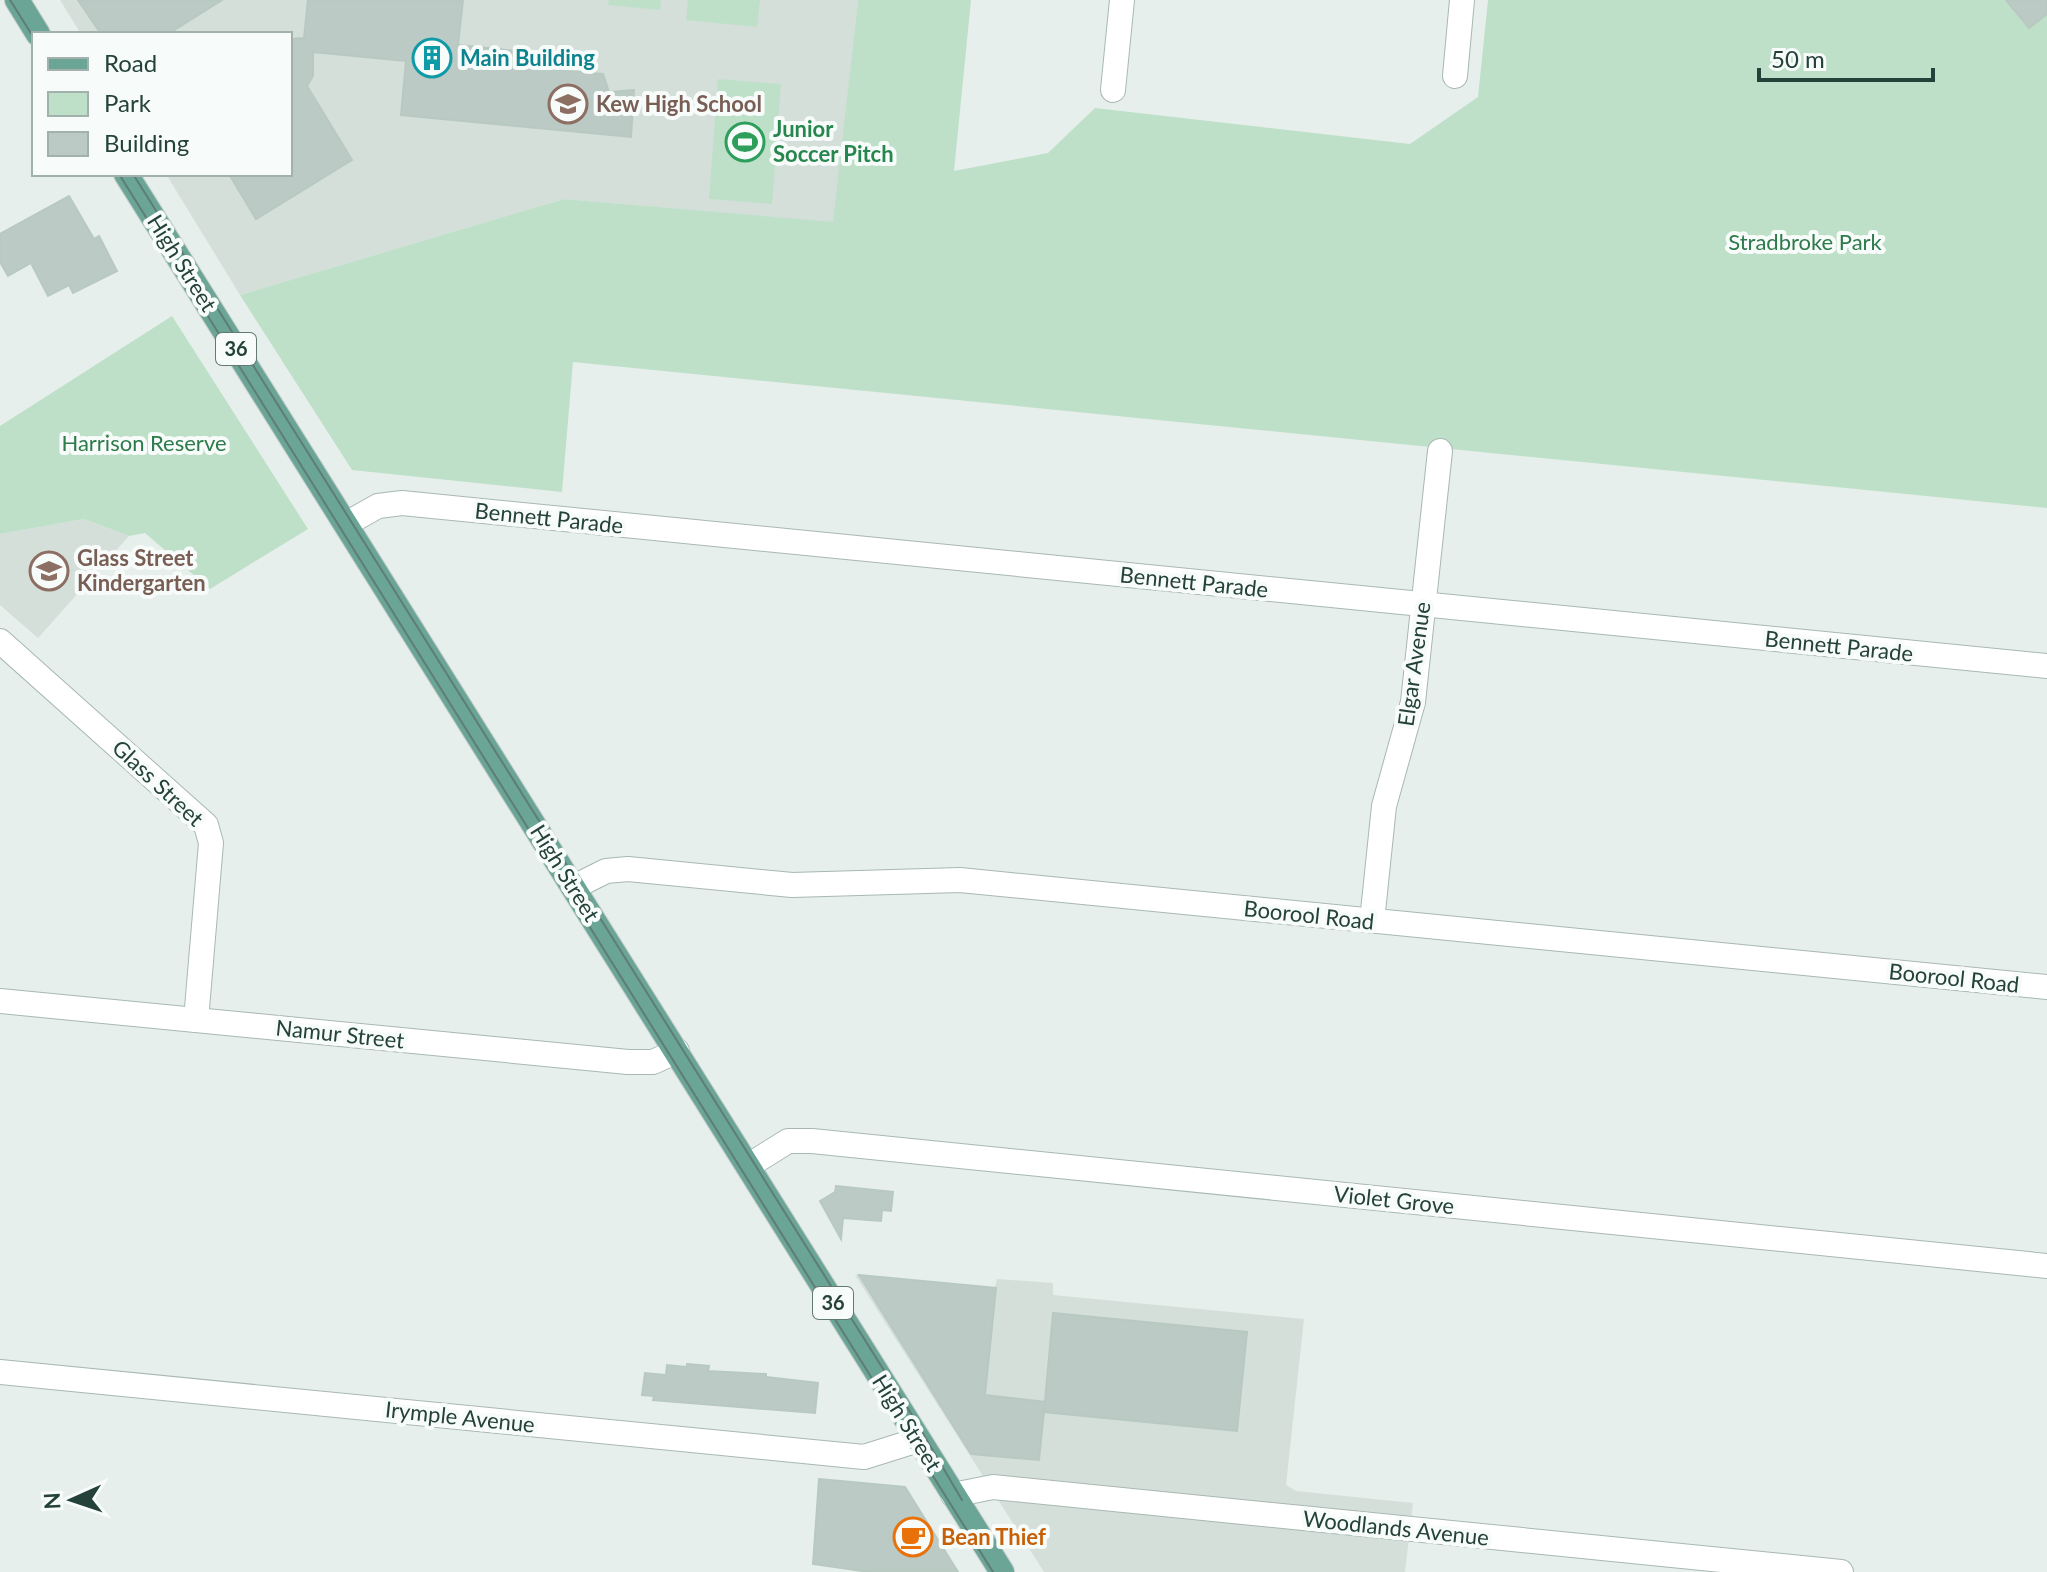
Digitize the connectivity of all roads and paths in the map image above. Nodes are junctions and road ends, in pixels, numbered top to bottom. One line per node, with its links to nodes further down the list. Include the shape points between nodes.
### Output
1 (17, 0): 4 (main road)
2 (1122, 0): 6 (street)
3 (1462, 0): 5 (street)
4 (37, 32)
5 (1455, 76)
6 (1113, 90)
7 (127, 176): 9 (main road, High Street / 36)
8 (1440, 451): 10 (street, Elgar Avenue)
9 (346, 524): 10 (street, Bennett Parade, via 378,506 402,503); 13 (main road, High Street / 36)
10 (1424, 604): 12 (street, Bennett Parade); 14 (street, Elgar Avenue, via 1413,702 1384,806)
11 (0, 641): 17 (street, Glass Street, via 206,825 211,843)
12 (2047, 666)
13 (574, 887): 14 (street, Boorool Road, via 606,871 628,869 792,885 960,880); 18 (main road, High Street / 36)
14 (1372, 921): 15 (street, Boorool Road)
15 (2047, 987)
16 (0, 1001): 17 (street, Namur Street)
17 (196, 1020): 18 (street, Namur Street, via 628,1062 653,1062)
18 (677, 1051): 19 (main road, High Street / 36)
19 (748, 1166): 20 (street, Violet Grove, via 788,1141 812,1141); 22 (main road, High Street / 36)
20 (2047, 1266)
21 (0, 1372): 22 (street, Irymple Avenue, via 864,1457)
22 (918, 1440): 23 (main road, High Street / 36)
23 (953, 1495): 24 (main road, High Street / 36); 25 (street, Woodlands Avenue, via 993,1487)
24 (1002, 1572)
25 (1841, 1572)

